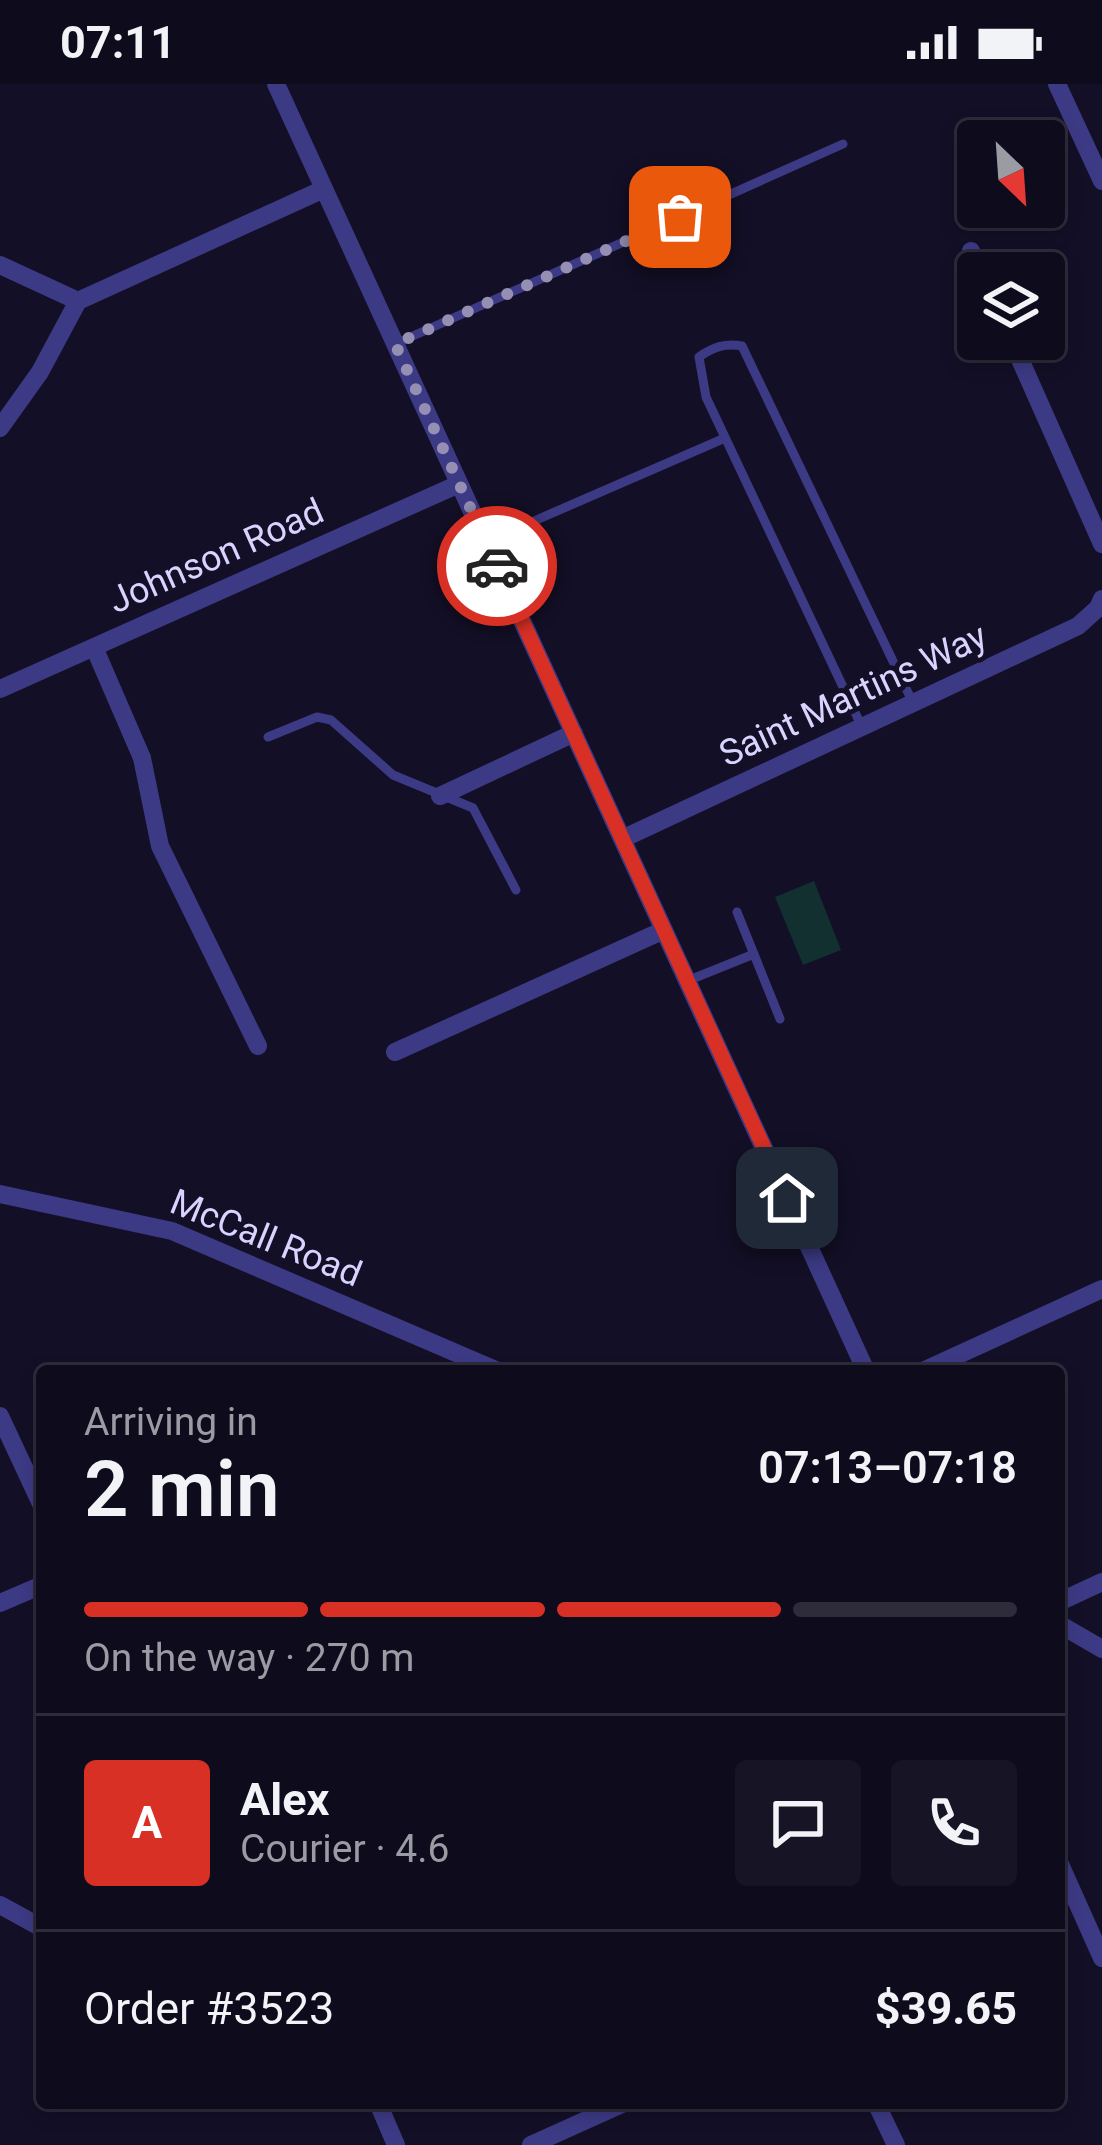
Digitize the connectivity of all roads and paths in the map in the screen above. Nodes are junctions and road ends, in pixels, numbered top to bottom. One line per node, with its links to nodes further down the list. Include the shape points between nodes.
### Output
1 (276, 84): 5 (street)
2 (1057, 84): 4 (street)
3 (844, 144): 8 (lane)
4 (1102, 181)
5 (324, 189): 7 (street); 8 (street)
6 (0, 265): 7 (street)
7 (78, 302): 10 (street)
8 (395, 344): 12 (street)
9 (1021, 360): 13 (street)
10 (0, 428)
11 (725, 438): 14 (lane); 18 (lane, via 699,357 729,344 742,346); 19 (lane)
12 (459, 484): 14 (street); 16 (street, Johnson Road)
13 (1100, 533)
14 (486, 542): 20 (street)
15 (1102, 599): 18 (street, Saint Martins Way, via 1078,626)
16 (94, 647): 17 (street, Johnson Road); 30 (street, via 142,758 160,846)
17 (0, 689)
18 (914, 703): 19 (street, Saint Martins Way)
19 (862, 727): 23 (street, Saint Martins Way)
20 (574, 733): 22 (street); 23 (street)
21 (268, 737): 22 (lane, via 317,717 332,720 393,775)
22 (440, 796): 24 (lane, via 473,808)
23 (622, 839): 26 (street)
24 (516, 890)
25 (737, 912): 27 (lane)
26 (664, 930): 28 (street); 31 (street)
27 (754, 954): 28 (lane); 29 (lane)
28 (687, 981): 35 (street)
29 (780, 1019)
30 (258, 1046)
31 (395, 1052)
32 (0, 1194): 34 (street, McCall Road, via 172,1231)
33 (1102, 1289): 36 (street)
34 (484, 1365)
35 (863, 1365)
36 (936, 1365)
37 (0, 1416): 38 (street)
38 (36, 1493)
39 (1102, 1582): 41 (street)
40 (36, 1588): 42 (street)
41 (1065, 1599)
42 (0, 1604)
43 (1065, 1627): 44 (street)
44 (1102, 1649)
45 (1065, 1875): 48 (street)
46 (0, 1905): 47 (street)
47 (36, 1925)
48 (1102, 1958)
49 (380, 2109): 53 (street)
50 (615, 2109): 52 (street)
51 (879, 2109): 55 (street)
52 (575, 2136): 54 (street)
53 (396, 2145)
54 (531, 2145)
55 (896, 2145)

